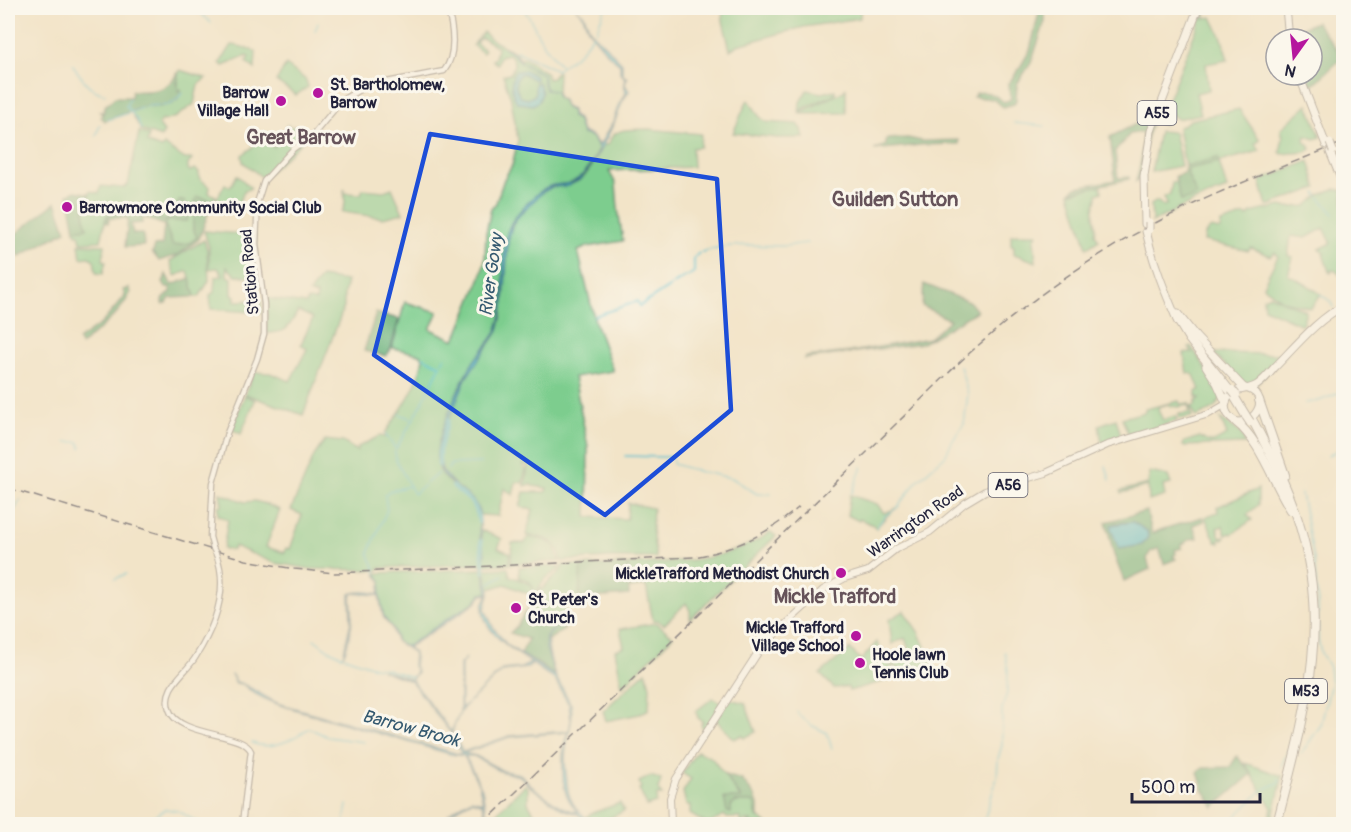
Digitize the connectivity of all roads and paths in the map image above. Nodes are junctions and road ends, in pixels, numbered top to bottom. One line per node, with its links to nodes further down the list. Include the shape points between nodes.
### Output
1 (447, 8): 18 (main road, Station Road, bridge, via 452,55 444,71 366,86 342,100 264,181 258,196 256,244 264,334 227,433 212,491 210,537 222,579 216,616 168,698 173,716 198,730 249,747)
2 (1288, 8): 4 (highway)
3 (1200, 9): 10 (highway, A55, via 1154,132 1148,173 1147,227 1151,246 1167,299)
4 (1290, 27)
5 (1305, 87): 6 (highway)
6 (1330, 148): 7 (highway); 8 (highway)
7 (1343, 173)
8 (1344, 186)
9 (1344, 307): 11 (highway, via 1333,312)
10 (1179, 318): 12 (highway); 14 (highway, via 1179,327 1217,383); 17 (highway, M53, via 1189,339 1250,418)
11 (1289, 356): 12 (highway, via 1258,384); 13 (highway, via 1263,383)
12 (1245, 388): 13 (highway, via 1254,391); 14 (highway, via 1233,393)
13 (1259, 399): 16 (highway, via 1252,416); 17 (highway, M53)
14 (1226, 404): 15 (main road, Warrington Road / A56); 16 (highway, via 1227,414)
15 (1209, 414): 16 (main road, via 1221,414); 19 (main road, Warrington Road / A56, via 1107,445 1046,473 979,494 872,568 823,590 759,651 682,769 671,794)
16 (1235, 421): 17 (highway, M53, via 1247,433)
17 (1290, 501): 20 (highway, M53, via 1308,588 1310,653 1303,705)
18 (242, 825)
19 (671, 825)
20 (1275, 825)

